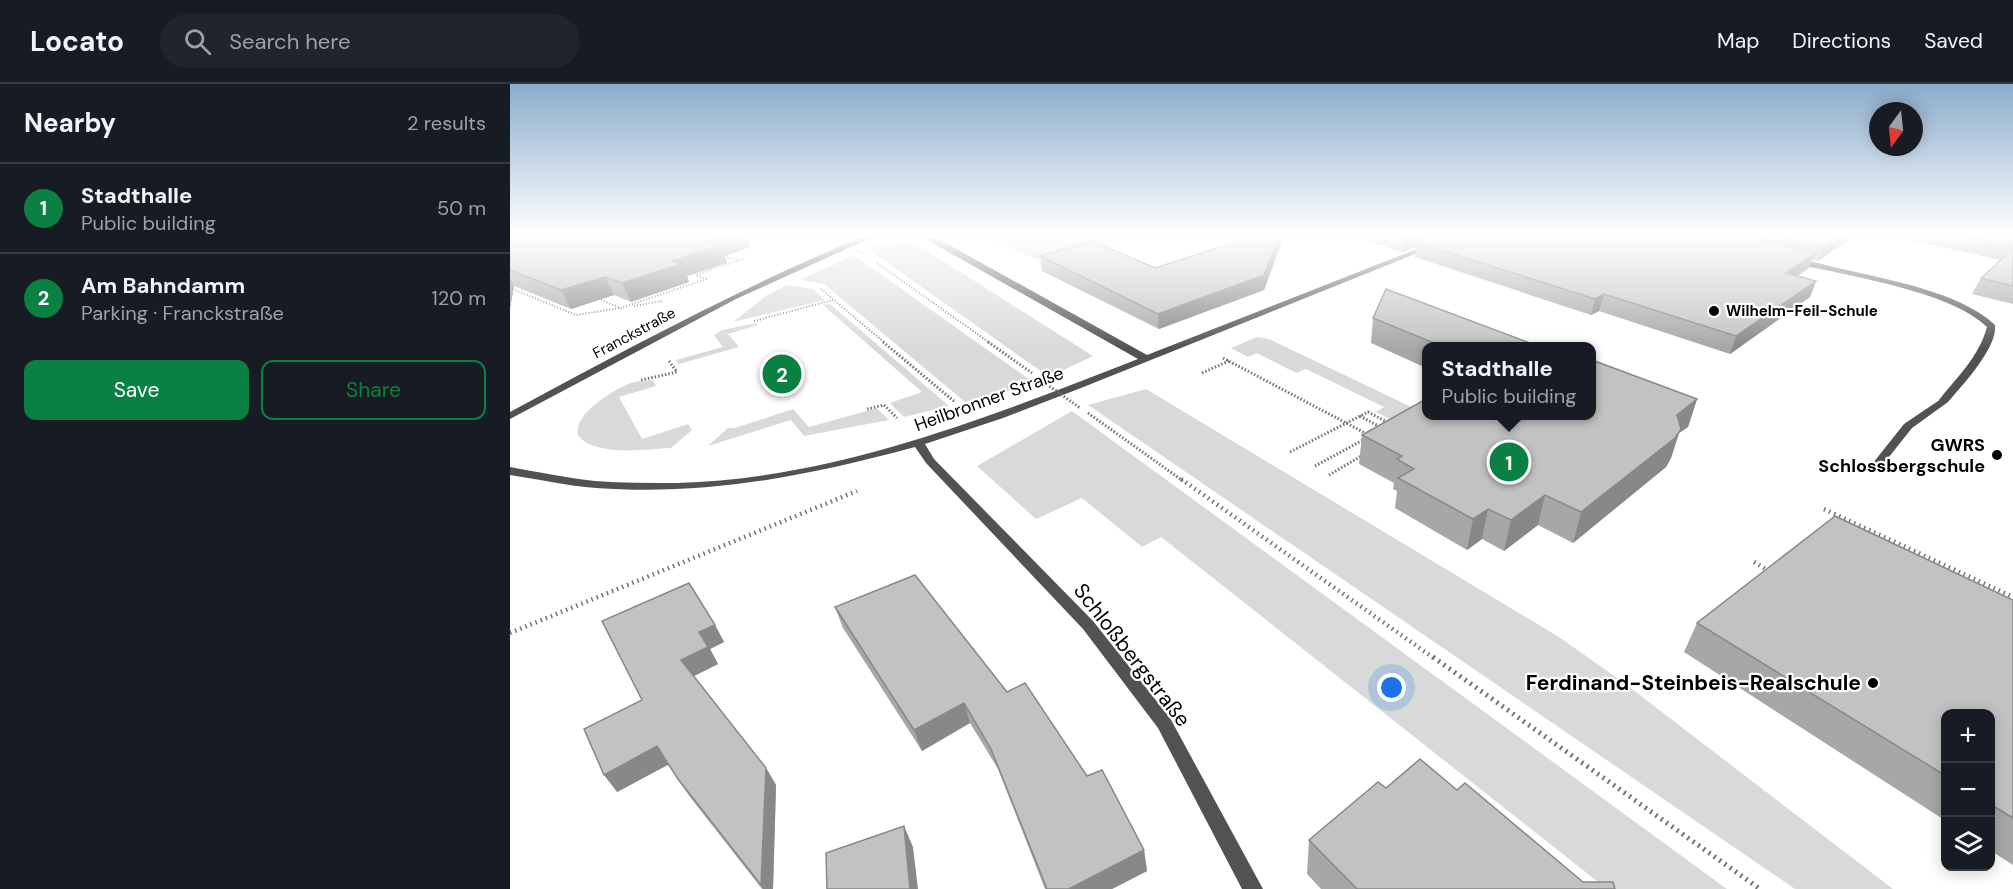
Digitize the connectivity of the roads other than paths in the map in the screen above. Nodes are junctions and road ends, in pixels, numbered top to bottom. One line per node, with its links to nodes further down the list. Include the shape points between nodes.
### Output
1 (783, 274): 6 (street, Franckstraße)
2 (994, 274): 5 (street)
3 (1362, 274): 5 (street, Heilbronner Straße)
4 (1845, 274): 8 (street, via 1946,299 1974,310 1992,327 1959,384 1908,426)
5 (1146, 359): 7 (street, Heilbronner Straße)
6 (510, 416)
7 (919, 444): 9 (street, Heilbronner Straße, via 815,470 704,485 603,486); 10 (street, Schloßbergstraße, via 930,461 1088,625 1164,723)
8 (1877, 465)
9 (510, 471)
10 (1253, 889)

